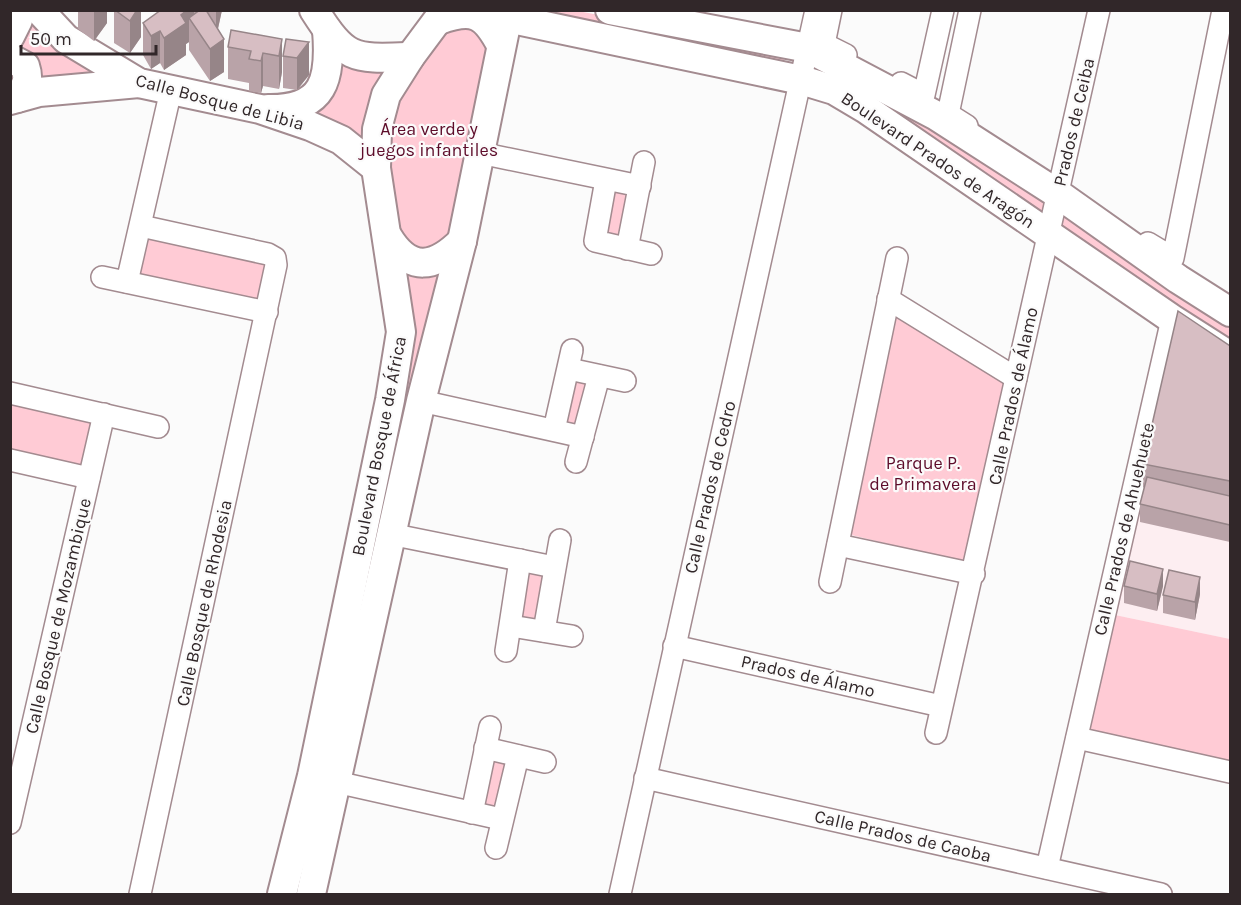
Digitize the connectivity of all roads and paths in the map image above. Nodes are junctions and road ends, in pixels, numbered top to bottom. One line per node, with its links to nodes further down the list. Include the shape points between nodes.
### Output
1 (18, 10): 18 (street)
2 (39, 10): 25 (street, Calle Bosque de Libia, via 66,39)
3 (50, 10): 4 (street, via 72,33 146,76 256,100 298,96 315,82 320,60 317,40)
4 (302, 10)
5 (610, 10): 21 (street, Boulevard Prados de Aragón)
6 (816, 10): 21 (street, Calle Prados de Cedro)
7 (831, 10): 8 (street, via 824,44 924,95)
8 (943, 10)
9 (958, 10): 29 (street)
10 (970, 10): 11 (street, via 948,114 1051,180)
11 (1089, 10)
12 (1099, 10): 35 (street, Prados de Ceiba)
13 (1110, 10): 14 (street, via 1069,194 1173,258)
14 (1223, 10)
15 (508, 14): 20 (street, Boulevard Bosque de África); 24 (street, Boulevard Prados de Aragón)
16 (442, 15): 20 (street, via 480,17); 22 (street, Boulevard Bosque de África)
17 (320, 20): 22 (street, via 342,49 355,56); 28 (street, via 328,73 320,90 308,101 284,110)
18 (10, 36)
19 (1230, 40): 44 (street)
20 (501, 45): 30 (street, Boulevard Bosque de África)
21 (808, 48): 24 (street, Calle Prados de Cedro); 29 (street, Boulevard Prados de Aragón)
22 (410, 57): 32 (street, Boulevard Bosque de África, via 386,94)
23 (10, 58): 27 (street, via 25,66 28,75 28,83)
24 (801, 80): 37 (street, Boulevard Prados de Aragón, via 834,90 866,109); 73 (street, Calle Prados de Cedro)
25 (139, 83): 26 (street, Calle Bosque de Libia); 27 (street, via 39,92)
26 (171, 90): 28 (street, Calle Bosque de Libia); 36 (street)
27 (14, 99)
28 (260, 109): 32 (street, Calle Bosque de Libia, via 341,141)
29 (935, 115): 35 (street, Boulevard Prados de Aragón)
30 (480, 153): 33 (street); 39 (street, Boulevard Bosque de África)
31 (644, 162): 34 (street)
32 (376, 168): 38 (street, Boulevard Bosque de África)
33 (606, 180): 34 (street); 40 (street, via 595,241)
34 (640, 186): 40 (street)
35 (1058, 194): 37 (street, Prados de Ceiba); 44 (street, Boulevard Prados de Aragón)
36 (141, 226): 45 (street); 47 (street, Calle Bosque de Rhodesia, via 272,255 276,265)
37 (1048, 234): 49 (street, Boulevard Prados de Aragón); 52 (street, Calle Prados de Álamo)
38 (388, 237): 39 (street, via 402,256 422,263 447,256); 91 (street, Boulevard Bosque de África, via 402,330 312,776)
39 (462, 241): 55 (street, Boulevard Bosque de África)
40 (627, 249): 41 (street)
41 (651, 254)
42 (897, 258): 46 (street)
43 (102, 277): 45 (street)
44 (1178, 279): 48 (street, Boulevard Prados de Aragón)
45 (127, 282): 47 (street)
46 (888, 299): 52 (street); 65 (street)
47 (267, 312): 90 (street, Calle Bosque de Rhodesia)
48 (1230, 312)
49 (1172, 319): 50 (street, Boulevard Prados de Aragón); 78 (street, Calle Prados de Ahuehuete)
50 (1230, 356)
51 (599, 376): 53 (street); 58 (street, via 571,360); 59 (street)
52 (1016, 378): 68 (street, Calle Prados de Álamo)
53 (625, 381)
54 (10, 393): 56 (street)
55 (421, 401): 58 (street); 63 (street, Boulevard Bosque de África)
56 (104, 414): 57 (street); 62 (street, Calle Bosque de Mozambique)
57 (158, 427)
58 (554, 430): 59 (street)
59 (583, 436): 61 (street)
60 (10, 460): 62 (street, Calle Bosque de Mozambique)
61 (576, 462)
62 (89, 478): 87 (street, Calle Bosque de Mozambique)
63 (390, 534): 66 (street); 84 (street, Boulevard Bosque de África)
64 (560, 540): 67 (street)
65 (838, 545): 68 (street); 69 (street)
66 (520, 560): 67 (street); 70 (street)
67 (554, 567): 71 (street)
68 (974, 574): 75 (street, Calle Prados de Álamo)
69 (830, 582)
70 (511, 626): 71 (street); 74 (street)
71 (544, 631): 72 (street)
72 (572, 636)
73 (674, 646): 75 (street, Prados de Álamo); 83 (street, Calle Prados de Cedro)
74 (506, 651)
75 (941, 706): 77 (street, Calle Prados de Álamo)
76 (490, 727): 79 (street)
77 (936, 733)
78 (1077, 738): 82 (street); 89 (street, Calle Prados de Ahuehuete)
79 (485, 748): 80 (street); 85 (street)
80 (519, 756): 81 (street); 86 (street)
81 (544, 762)
82 (1230, 772)
83 (645, 778): 89 (street, Calle Prados de Caoba); 93 (street, Calle Prados de Cedro)
84 (336, 782): 85 (street); 92 (street, Boulevard Bosque de África)
85 (472, 813): 86 (street)
86 (501, 819): 88 (street)
87 (10, 823)
88 (496, 848)
89 (1047, 868): 94 (street, Calle Prados de Caoba)
90 (140, 894)
91 (282, 894)
92 (311, 894)
93 (620, 894)
94 (1161, 894)

